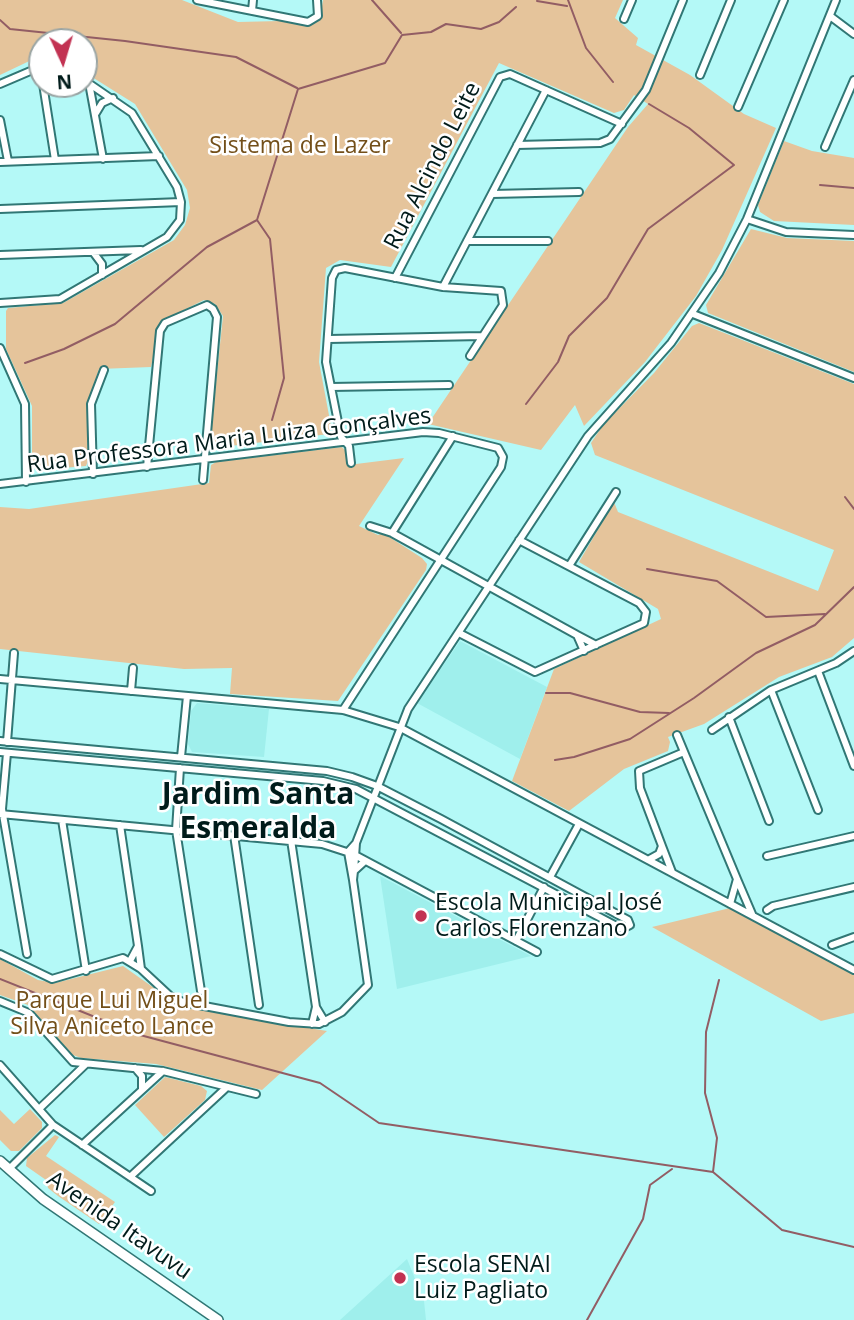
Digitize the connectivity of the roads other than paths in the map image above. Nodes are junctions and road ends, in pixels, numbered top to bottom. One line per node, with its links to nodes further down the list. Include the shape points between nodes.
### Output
1 (197, 0): 9 (street)
2 (253, 0): 10 (street)
3 (317, 0): 10 (street, via 318,16 308,22)
4 (632, 0): 12 (street)
5 (683, 0): 26 (street, via 646,90)
6 (731, 0): 15 (street)
7 (784, 0): 23 (street)
8 (836, 0): 11 (street)
9 (206, 1): 10 (street)
10 (252, 11)
11 (830, 16): 13 (street); 39 (street)
12 (624, 19)
13 (854, 34)
14 (28, 72): 17 (street)
15 (700, 75)
16 (854, 80): 29 (street)
17 (0, 84)
18 (100, 90): 22 (street); 24 (street)
19 (546, 90): 26 (street, Rua Alcindo Leite); 28 (street); 47 (street, Rua Alcindo Leite, via 510,74 496,82)
20 (45, 98): 33 (street)
21 (90, 98): 24 (street)
22 (113, 98): 24 (street, via 102,103); 27 (street, via 129,110)
23 (738, 107)
24 (95, 115): 32 (street)
25 (0, 120): 34 (street)
26 (622, 124): 28 (street, via 606,143)
27 (148, 138): 30 (street); 31 (street, via 146,150)
28 (517, 145): 36 (street)
29 (825, 147)
30 (159, 156): 31 (street); 37 (street)
31 (138, 157): 32 (street)
32 (103, 159): 33 (street)
33 (55, 160): 34 (street)
34 (4, 161)
35 (579, 192): 36 (street)
36 (492, 194): 41 (street)
37 (181, 202): 38 (street); 43 (street, via 176,229)
38 (0, 209)
39 (747, 219): 40 (street, via 786,232); 50 (street)
40 (854, 235)
41 (467, 241): 42 (street); 48 (street)
42 (548, 241)
43 (144, 250): 44 (street); 46 (street)
44 (93, 252): 45 (street); 46 (street, via 100,260)
45 (0, 255)
46 (102, 275): 49 (street, via 57,300)
47 (395, 278): 48 (street); 52 (street, via 336,270 331,278)
48 (443, 287): 51 (street, via 497,288 503,305)
49 (0, 303)
50 (693, 314): 56 (street); 71 (street, via 588,436)
51 (482, 336): 52 (street); 54 (street)
52 (329, 339): 58 (street, via 326,362)
53 (0, 349): 66 (street, via 24,404)
54 (470, 356)
55 (104, 370): 64 (street, via 91,404)
56 (854, 378)
57 (449, 385): 58 (street)
58 (331, 387): 60 (street)
59 (453, 436): 60 (street, Rua Professora Maria Luiza Gonçalves, via 431,431); 70 (street); 72 (street, Rua Professora Maria Luiza Gonçalves, via 501,451 501,467)
60 (344, 441): 61 (street, Rua Professora Maria Luiza Gonçalves); 62 (street)
61 (205, 458): 63 (street, Rua Professora Maria Luiza Gonçalves); 63 (street, via 217,317 206,305 165,323 160,331); 65 (street)
62 (351, 463)
63 (148, 467): 64 (street, Rua Professora Maria Luiza Gonçalves)
64 (93, 474): 66 (street, Rua Professora Maria Luiza Gonçalves)
65 (203, 481)
66 (26, 482): 67 (street, Rua Professora Maria Luiza Gonçalves)
67 (0, 484)
68 (616, 492): 73 (street)
69 (370, 526): 70 (street)
70 (392, 533): 72 (street)
71 (519, 540): 73 (street); 74 (street)
72 (439, 560): 74 (street); 88 (street)
73 (569, 566): 77 (street, via 639,603 646,612 641,625)
74 (488, 586): 75 (street); 76 (street)
75 (459, 633): 78 (street, via 535,672); 90 (street)
76 (577, 635): 77 (street); 78 (street)
77 (596, 645): 78 (street)
78 (584, 651)
79 (854, 652): 82 (street)
80 (14, 653): 84 (street)
81 (133, 668): 86 (street)
82 (818, 671): 85 (street); 97 (street)
83 (0, 680): 84 (street)
84 (12, 680): 86 (street); 93 (street)
85 (771, 690): 89 (street); 101 (street)
86 (131, 691): 87 (street)
87 (187, 696): 88 (street); 96 (street)
88 (343, 710): 90 (street)
89 (729, 717): 91 (street); 104 (street)
90 (398, 727): 99 (street); 105 (street)
91 (712, 730)
92 (677, 735): 94 (street)
93 (4, 742): 96 (street)
94 (684, 752): 112 (street, via 639,771 640,788); 123 (street)
95 (3, 753): 98 (street); 102 (street)
96 (181, 757): 99 (street, via 327,771)
97 (854, 766)
98 (180, 768): 100 (street, via 323,781); 107 (street)
99 (377, 786): 100 (street); 122 (street)
100 (373, 796): 111 (street); 125 (street)
101 (818, 810)
102 (2, 814): 103 (street); 137 (street)
103 (62, 820): 106 (street); 143 (street)
104 (769, 821)
105 (579, 824): 117 (street); 122 (street)
106 (120, 825): 107 (street); 134 (street)
107 (176, 830): 108 (street); 145 (street, via 201,991)
108 (234, 835): 110 (street); 147 (street)
109 (854, 836): 116 (street)
110 (290, 840): 113 (street); 146 (street)
111 (356, 843): 113 (street); 115 (street)
112 (662, 846): 114 (street); 121 (street)
113 (348, 852): 115 (street); 124 (street)
114 (659, 854): 117 (street); 119 (street)
115 (356, 856): 118 (street); 120 (street)
116 (767, 856)
117 (648, 860): 119 (street)
118 (365, 861): 120 (street); 132 (street)
119 (656, 864): 121 (street)
120 (354, 871): 124 (street)
121 (672, 872): 128 (street)
122 (550, 877): 125 (street, via 628,920 629,928 622,929)
123 (737, 879): 127 (street); 128 (street)
124 (353, 880): 148 (street, via 368,982 342,1012)
125 (544, 887): 132 (street)
126 (854, 887): 129 (street)
127 (741, 891): 128 (street, via 741,902); 130 (street)
128 (733, 905): 130 (street)
129 (767, 910)
130 (752, 916): 142 (street)
131 (854, 937): 133 (street)
132 (516, 941): 135 (street)
133 (832, 945)
134 (138, 946): 138 (street); 141 (street)
135 (537, 952)
136 (0, 954): 139 (street)
137 (27, 954): 139 (street); 140 (street)
138 (130, 961): 141 (street); 143 (street, via 118,959)
139 (18, 963): 140 (street)
140 (29, 968): 143 (street, via 51,979)
141 (141, 969): 145 (street, via 175,1000)
142 (854, 970)
143 (86, 971)
144 (0, 1002): 149 (street, via 29,1013 68,1058)
145 (199, 1005): 147 (street)
146 (316, 1007): 148 (street); 148 (street)
147 (257, 1016): 148 (street)
148 (319, 1024)
149 (86, 1064): 151 (street); 156 (street)
150 (0, 1065): 156 (street)
151 (134, 1068): 152 (street); 154 (street, via 142,1076)
152 (163, 1071): 153 (street); 154 (street)
153 (227, 1087): 155 (street); 161 (street)
154 (141, 1091): 158 (street)
155 (256, 1094)
156 (39, 1109): 157 (street)
157 (53, 1125): 158 (street); 160 (street)
158 (82, 1145): 161 (street)
159 (0, 1161): 160 (main road, Avenida Itavuvu)
160 (9, 1169): 163 (main road, Avenida Itavuvu, via 43,1199)
161 (130, 1177): 162 (street)
162 (151, 1191)
163 (218, 1320)

